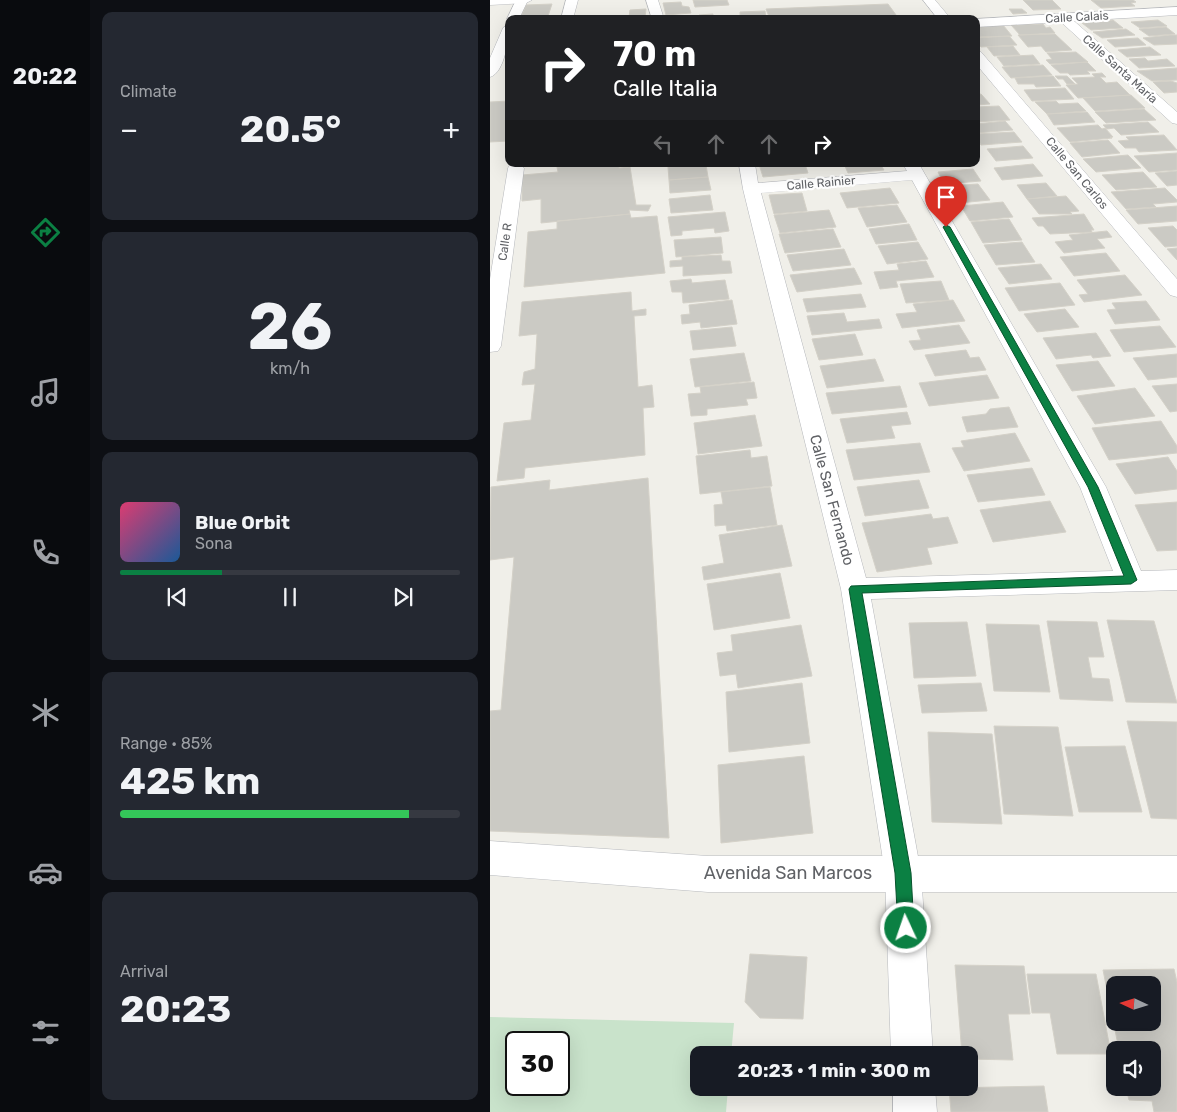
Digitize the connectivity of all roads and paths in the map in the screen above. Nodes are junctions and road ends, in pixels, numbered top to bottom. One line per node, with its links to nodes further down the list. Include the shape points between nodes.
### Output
1 (522, 0): 2 (street); 7 (street); 9 (street)
2 (526, 0)
3 (572, 0): 10 (street)
4 (652, 0): 11 (street)
5 (929, 0): 12 (street)
6 (1150, 0): 8 (street)
7 (490, 2)
8 (1174, 14): 13 (street, Calle Calais)
9 (515, 15)
10 (568, 15)
11 (657, 15)
12 (942, 15)
13 (1064, 18): 14 (street, Calle Calais); 18 (street, Calle Santa María)
14 (980, 23)
15 (505, 37): 17 (street)
16 (980, 60): 22 (street, Calle San Carlos)
17 (490, 73)
18 (1177, 120)
19 (516, 168): 23 (street, Calle R)
20 (914, 170): 21 (street, Calle Rainier); 24 (street, via 1093,487)
21 (749, 176): 26 (street, Calle San Fernando)
22 (1177, 291)
23 (490, 346)
24 (1131, 580): 25 (street); 26 (street)
25 (1177, 580)
26 (855, 589): 28 (street, Calle San Fernando)
27 (490, 858): 28 (street, Avenida San Marcos, via 708,874)
28 (903, 873): 29 (street, Avenida San Marcos); 30 (street, Calle San Fernando)
29 (1177, 874)
30 (912, 1046)
31 (914, 1096): 32 (street)
32 (915, 1112)

